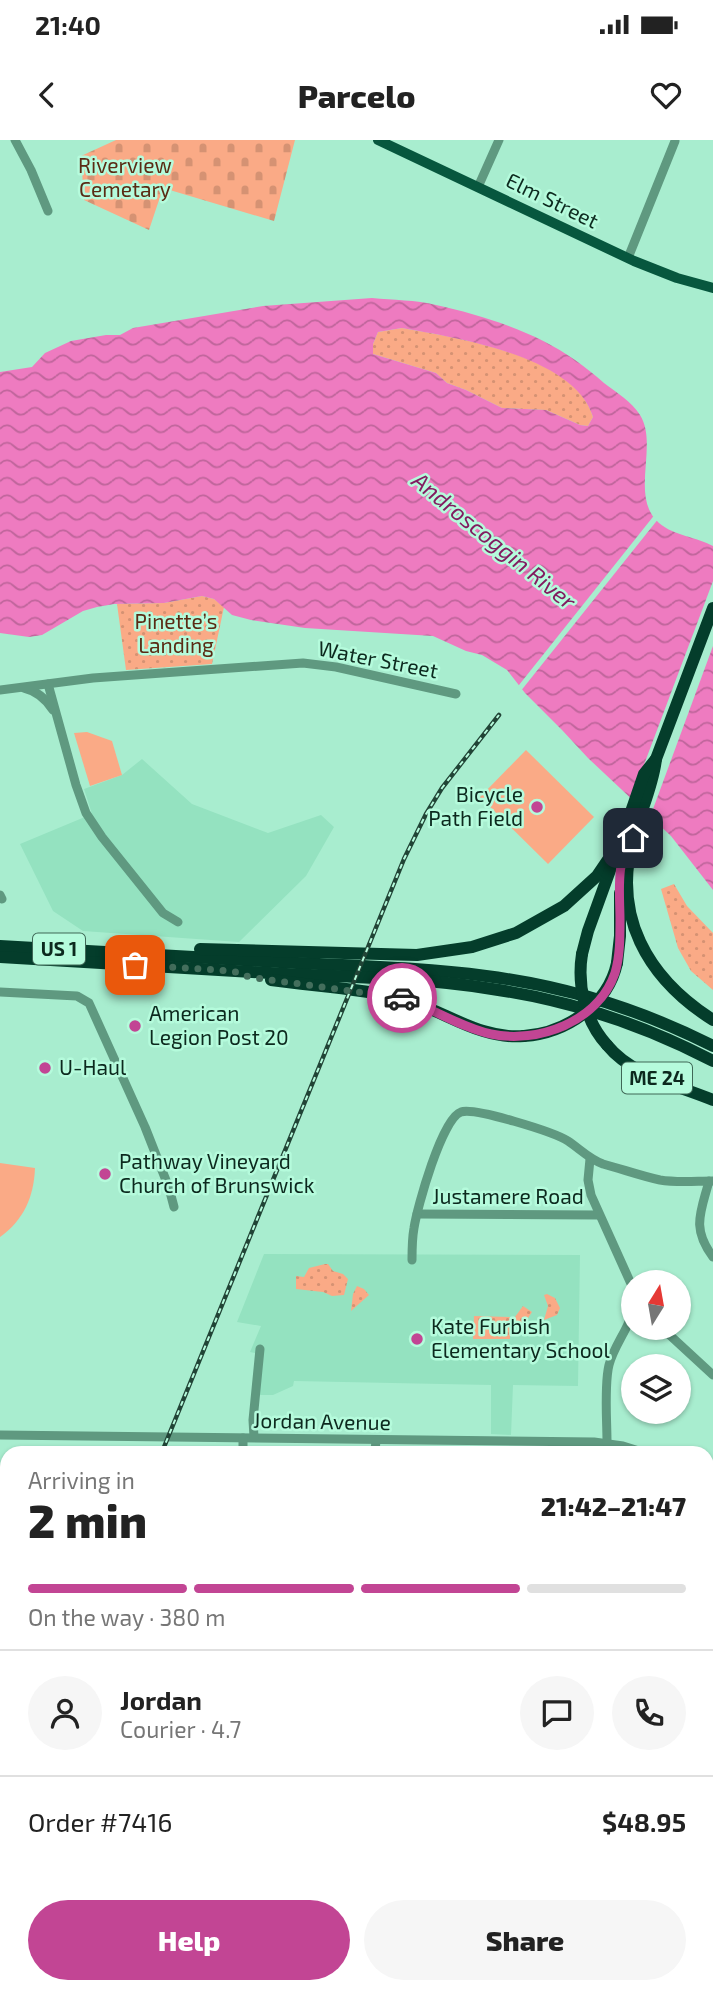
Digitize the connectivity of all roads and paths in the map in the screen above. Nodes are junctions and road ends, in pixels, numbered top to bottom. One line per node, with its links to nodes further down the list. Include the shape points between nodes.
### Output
1 (15, 140): 6 (street)
2 (378, 140): 5 (main road, Elm Street)
3 (499, 140): 5 (street)
4 (675, 141): 7 (street)
5 (478, 187): 7 (main road, Elm Street)
6 (48, 211)
7 (628, 258): 8 (main road, Elm Street)
8 (713, 288)
9 (713, 608): 15 (highway, via 656,758 645,774)
10 (48, 684): 11 (street, Water Street); 13 (street, Water Street, via 303,663); 14 (street)
11 (22, 687): 12 (street, Water Street); 14 (street, via 35,691)
12 (0, 690)
13 (456, 694)
14 (55, 713): 16 (street, via 92,824 163,914)
15 (629, 834): 18 (highway, via 588,885 564,906 516,933 471,947 417,955 151,948); 20 (highway, bridge, via 621,870 620,947 615,972 594,1005 556,1029 504,1036 482,1032 401,998); 22 (highway, via 627,883 631,919 640,943 668,985); 25 (highway, ME 24, bridge, via 588,931 580,976 584,1003 592,1023 620,1058)
16 (178, 922)
17 (0, 946): 18 (highway, US 1)
18 (118, 952): 23 (highway, US 1, via 426,970 512,980 609,1003)
19 (0, 957): 20 (highway, US 1)
20 (233, 971): 24 (highway, US 1, via 445,983 517,993 635,1026)
21 (0, 992): 28 (street, via 71,995 86,1000 136,1107)
22 (713, 1020)
23 (713, 1046)
24 (713, 1061)
25 (713, 1100)
26 (590, 1158): 27 (street, via 660,1180); 29 (street, via 568,1140 546,1131 461,1111 440,1141); 30 (street, via 587,1180)
27 (711, 1181): 31 (street, via 699,1229)
28 (174, 1207)
29 (417, 1214): 30 (street, Justamere Road); 32 (street)
30 (599, 1215): 33 (street)
31 (713, 1257)
32 (412, 1260)
33 (625, 1270)
34 (621, 1337): 42 (street, via 609,1366)
35 (675, 1340): 37 (street)
36 (260, 1349): 39 (street)
37 (713, 1375)
38 (0, 1435): 40 (street, Jordan Avenue)
39 (254, 1437): 40 (street, Jordan Avenue); 41 (street, Jordan Avenue)
40 (243, 1438): 43 (street)
41 (376, 1440): 42 (street, Jordan Avenue); 44 (street)
42 (607, 1442): 45 (street, Jordan Avenue)
43 (243, 1446)
44 (376, 1446)
45 (625, 1446)

